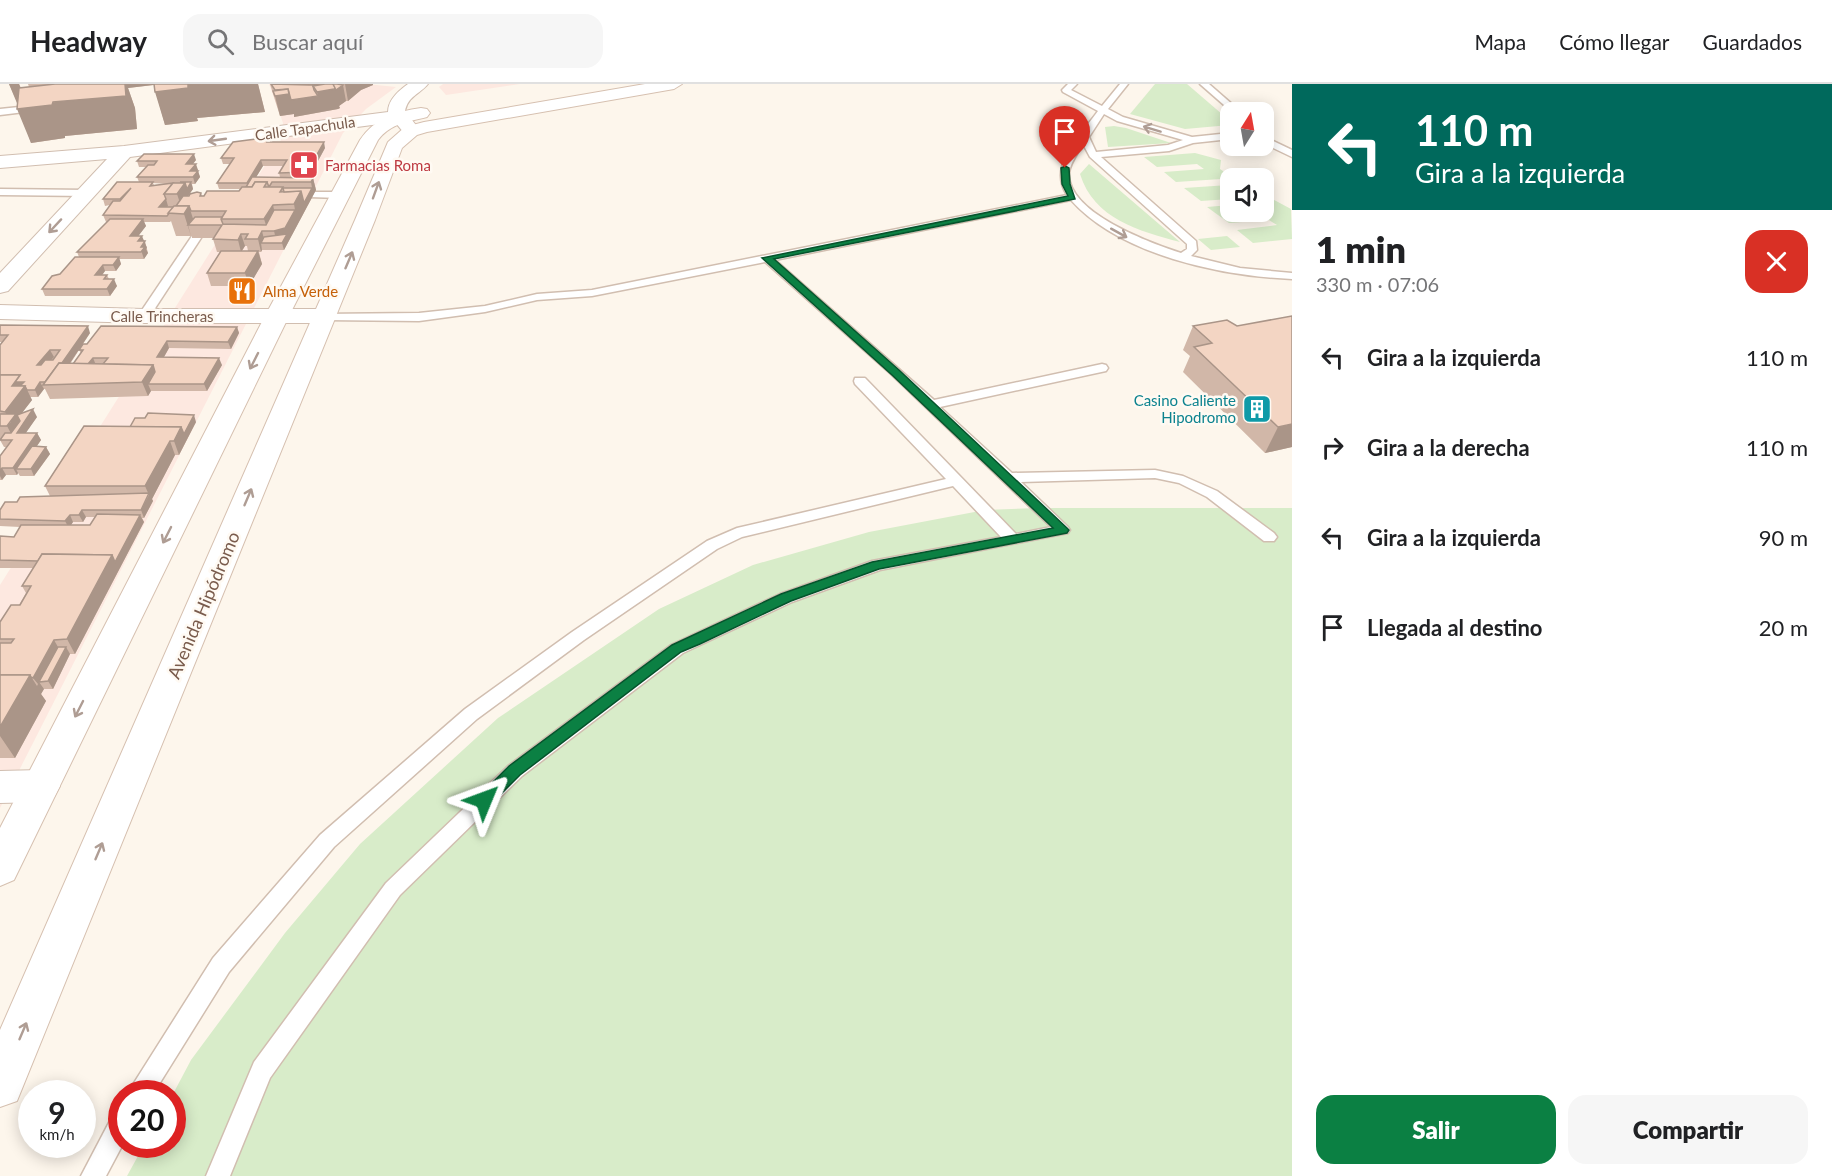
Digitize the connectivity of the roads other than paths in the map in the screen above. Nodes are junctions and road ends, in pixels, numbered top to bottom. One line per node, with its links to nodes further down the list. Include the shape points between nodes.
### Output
1 (420, 84): 11 (main road, via 397,104 396,111)
2 (609, 84): 11 (main road, Calle Tapachula)
3 (674, 84): 11 (main road, Calle Tapachula, via 444,122)
4 (1124, 84): 9 (lane)
5 (1204, 84): 7 (lane)
6 (1070, 87): 9 (lane)
7 (1226, 102)
8 (45, 107): 10 (lane)
9 (1103, 110): 13 (lane); 14 (lane, one-way to 9, via 1120,119)
10 (0, 112)
11 (406, 123): 16 (main road, Calle Tapachula, one-way to 16); 30 (main road, via 386,122 373,133 327,195); 31 (main road, Avenida Hipódromo, one-way to 11)
12 (1220, 137): 14 (lane)
13 (1085, 138): 18 (lane); 22 (lane, via 1065,168)
14 (1192, 140): 18 (lane, via 1169,148)
15 (1274, 145): 17 (lane)
16 (124, 152): 19 (main road, Calle Tapachula); 21 (main road)
17 (1292, 154)
18 (1093, 155): 24 (lane, via 1192,243 1192,250)
19 (0, 162)
20 (0, 192): 21 (lane)
21 (87, 192): 27 (main road, one-way to 27)
22 (1072, 197): 24 (lane, one-way to 24, via 1093,217 1123,236); 25 (lane)
23 (196, 238): 29 (lane)
24 (1183, 257): 26 (lane, via 1247,272)
25 (767, 258): 31 (lane, via 592,293 534,309 485,309 419,317); 34 (lane)
26 (1292, 276)
27 (0, 286)
28 (0, 312): 29 (main road, Calle Trincheras)
29 (144, 316): 30 (main road, Calle Trincheras)
30 (277, 316): 31 (main road, Calle Trincheras); 39 (main road, one-way to 39)
31 (325, 316): 43 (main road, Avenida Hipódromo, one-way to 31)
32 (1102, 368): 34 (lane)
33 (860, 381): 36 (lane)
34 (930, 405): 35 (lane)
35 (1006, 478): 37 (lane, via 1155,474 1183,480 1212,494); 38 (lane, via 1063,530)
36 (957, 481): 38 (lane); 42 (lane, via 737,532 578,636 471,714 327,842 221,965)
37 (1269, 537)
38 (1013, 540): 46 (lane, via 877,565 746,616 676,649 514,771 393,889 262,1070)
39 (41, 786): 40 (main road); 41 (main road)
40 (0, 787)
41 (0, 868)
42 (148, 1080)
43 (0, 1084)
44 (108, 1148): 45 (lane)
45 (93, 1176)
46 (218, 1176)

